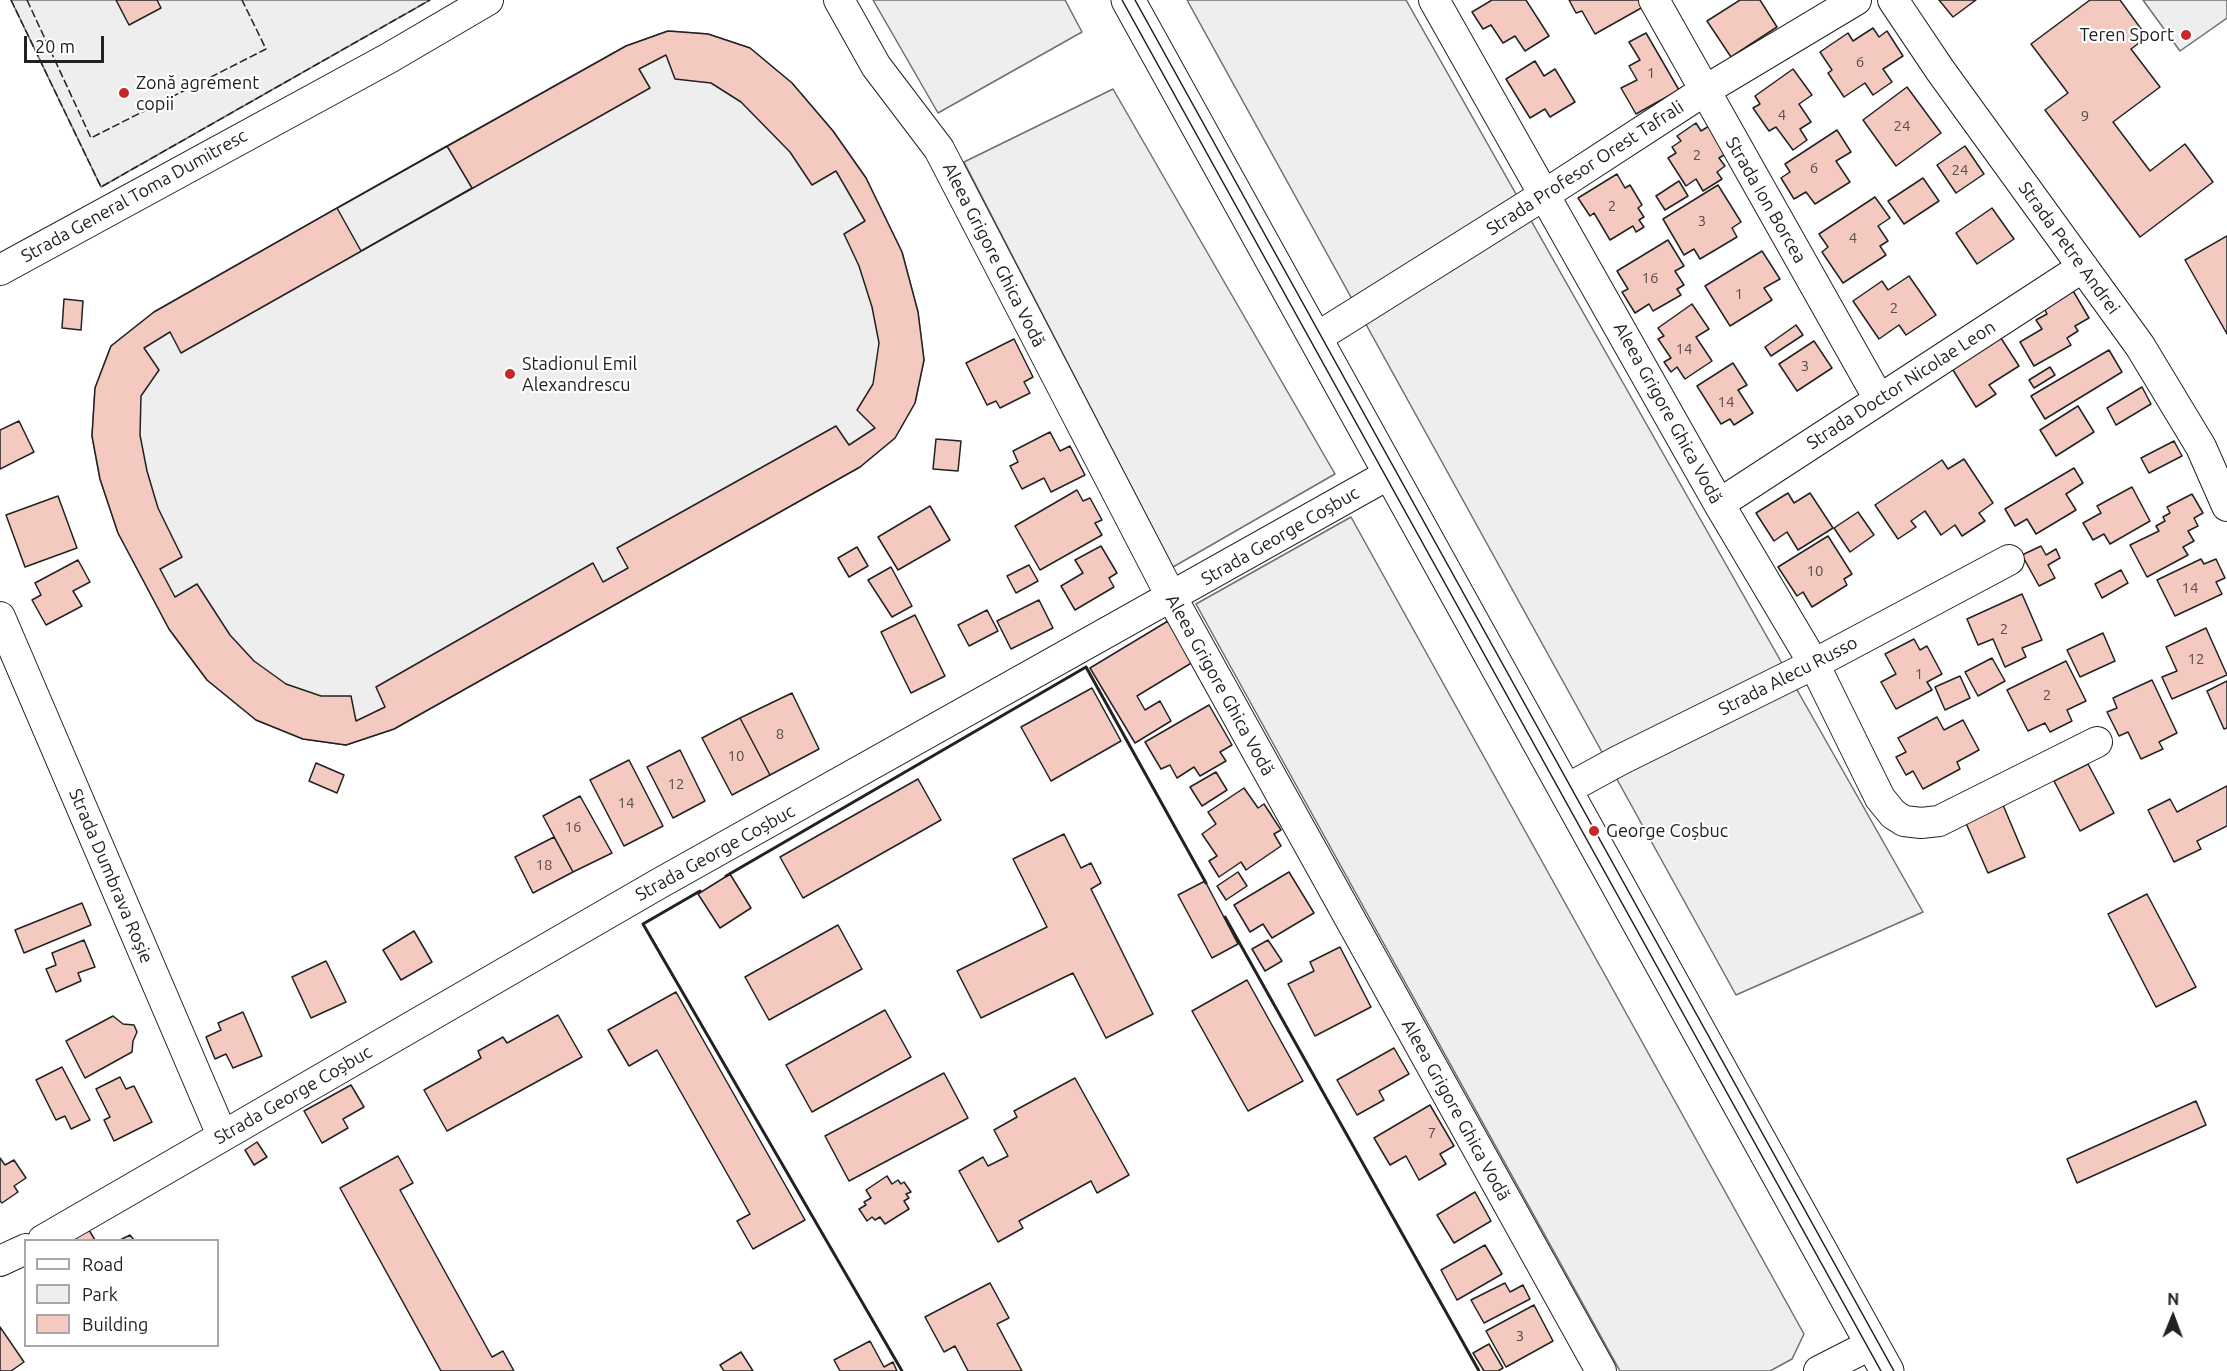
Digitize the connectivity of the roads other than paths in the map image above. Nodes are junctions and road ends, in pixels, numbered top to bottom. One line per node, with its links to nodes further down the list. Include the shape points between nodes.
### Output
1 (488, 0): 11 (street, Strada General Toma Dumitresc)
2 (839, 0): 18 (street, Aleea Grigore Ghica Vodă, via 876,66 939,149)
3 (1128, 0): 12 (main road)
4 (1434, 0): 9 (street, Aleea Grigore Ghica Vodă)
5 (1654, 0): 8 (street, Strada Ion Borcea)
6 (1856, 0): 8 (street, Strada Profesor Orest Tafrali)
7 (1893, 0): 10 (street, Strada Petre Andrei)
8 (1704, 91): 9 (street, Strada Profesor Orest Tafrali); 13 (street, Strada Ion Borcea)
9 (1544, 195): 12 (street, Strada Profesor Orest Tafrali); 15 (street, Aleea Grigore Ghica Vodă)
10 (2083, 267): 13 (street, Strada Doctor Nicolae Leon); 16 (street, Strada Petre Andrei, via 2140,346 2185,419)
11 (0, 270)
12 (1316, 338): 14 (main road)
13 (1879, 399): 15 (street, Strada Doctor Nicolae Leon)
14 (1391, 473): 18 (street, Strada George Coșbuc); 22 (main road)
15 (1719, 504): 20 (street, Aleea Grigore Ghica Vodă)
16 (2227, 506)
17 (2009, 561): 20 (street, Strada Alecu Russo)
18 (1172, 598): 23 (street, Strada George Coșbuc, via 660,883); 28 (street, Aleea Grigore Ghica Vodă)
19 (0, 617): 23 (street, Strada Dumbrava Roșie)
20 (1814, 664): 21 (street, Aleea Grigore Ghica Vodă, via 1880,798 1904,821 1939,821); 22 (street, Strada Alecu Russo)
21 (2097, 742)
22 (1565, 790): 27 (main road)
23 (222, 1135): 24 (street, Strada George Coșbuc)
24 (45, 1239)
25 (24, 1250): 26 (street)
26 (0, 1261)
27 (1880, 1358): 29 (street)
28 (1601, 1371)
29 (1819, 1371)

